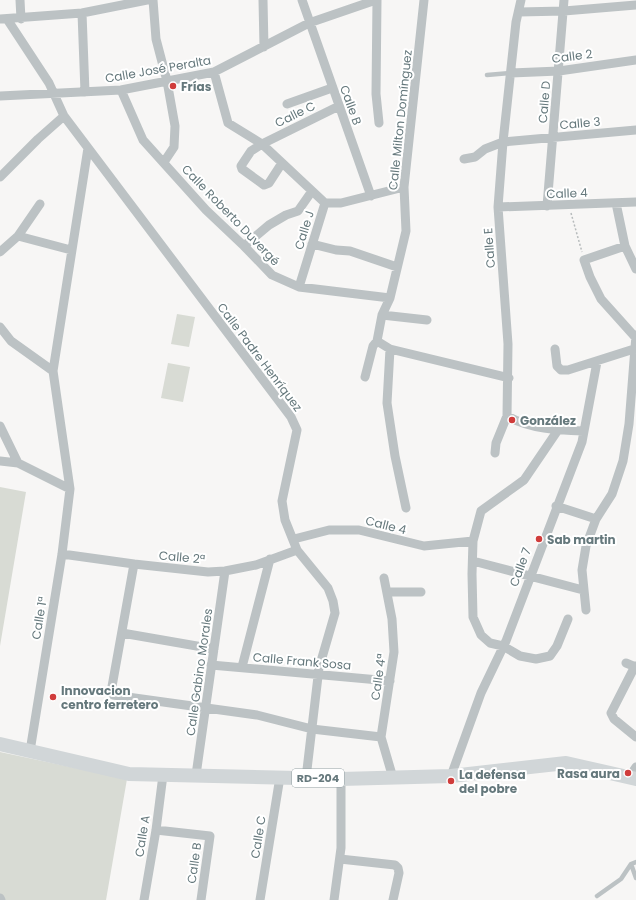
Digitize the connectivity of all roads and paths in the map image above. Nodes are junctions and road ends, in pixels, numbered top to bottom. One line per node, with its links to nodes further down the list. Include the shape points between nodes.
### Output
1 (20, 0): 15 (street)
2 (147, 0): 13 (street)
3 (153, 0): 23 (street, via 156,40)
4 (263, 0): 17 (street)
5 (302, 0): 16 (street, Calle B)
6 (377, 0): 16 (street, Calle José Peralta); 32 (street, via 376,94)
7 (424, 0): 42 (street, Calle Milton Domínguez)
8 (521, 0): 12 (street, Calle E)
9 (564, 0): 11 (street, Calle D)
10 (636, 5): 11 (street)
11 (564, 11): 12 (street); 19 (street, Calle D)
12 (519, 12): 21 (street, Calle E)
13 (82, 13): 15 (street); 26 (street)
14 (3, 19): 15 (street); 27 (street, Calle Padre Henríquez)
15 (21, 19)
16 (309, 22): 17 (street, Calle José Peralta); 24 (street, Calle B)
17 (264, 47): 20 (street, Calle José Peralta)
18 (636, 60): 19 (street, Calle 2)
19 (559, 71): 21 (street, Calle 2); 34 (street, Calle D)
20 (214, 72): 23 (street, Calle José Peralta); 36 (street, via 228,123)
21 (511, 73): 22 (lane); 35 (street, Calle E)
22 (487, 75)
23 (167, 81): 25 (street, Calle José Peralta); 39 (street, via 175,126 174,147)
24 (332, 88): 29 (street); 30 (street, Calle B)
25 (121, 90): 26 (street, Calle José Peralta); 39 (street, Calle Roberto Duvergé, via 143,140)
26 (86, 92): 27 (street, Calle José Peralta)
27 (53, 93): 28 (street, Calle José Peralta); 31 (street, Calle Padre Henríquez)
28 (0, 96)
29 (287, 104)
30 (339, 106): 36 (street, Calle C); 44 (street, Calle B)
31 (64, 116): 37 (street, Calle Padre Henríquez); 41 (street)
32 (379, 122)
33 (636, 130): 34 (street, Calle 3)
34 (552, 138): 35 (street, Calle 3); 50 (street, Calle D)
35 (503, 142): 38 (street, Calle 3, via 485,149 475,157); 51 (street, Calle E)
36 (262, 144): 40 (street); 40 (street, Calle C, via 251,151 242,169 264,186)
37 (88, 148): 56 (street, Calle 1ª); 86 (street, Calle Padre Henríquez, via 291,417 297,430 282,501 285,520)
38 (464, 159)
39 (164, 162): 54 (street, Calle Roberto Duvergé, via 206,210)
40 (282, 163): 43 (street)
41 (0, 177)
42 (404, 187): 44 (street); 59 (street, Calle Milton Domínguez, via 406,231)
43 (312, 191): 46 (street); 54 (street, via 298,211 269,225)
44 (371, 196): 46 (street, via 341,203)
45 (636, 202): 47 (street, Calle 4)
46 (325, 203): 53 (street, Calle J)
47 (616, 203): 49 (street, Calle 4); 55 (street)
48 (40, 204): 52 (street)
49 (569, 205): 50 (street, Calle 4); 58 (path)
50 (546, 206): 51 (street, Calle 4)
51 (498, 207): 74 (street, Calle E)
52 (18, 236): 56 (street); 57 (street)
53 (312, 244): 59 (street, via 350,251); 61 (street, Calle J)
54 (244, 246): 61 (street, Calle Roberto Duvergé, via 272,276)
55 (625, 246): 58 (street); 60 (street)
56 (71, 250): 72 (street, Calle 1ª)
57 (0, 252)
58 (584, 260): 66 (street, via 601,299)
59 (397, 267): 62 (street, Calle Milton Domínguez)
60 (636, 270)
61 (299, 288): 62 (street, Calle Roberto Duvergé)
62 (390, 298): 63 (street, Calle Milton Domínguez)
63 (382, 316): 64 (street); 67 (street, Calle Milton Domínguez)
64 (427, 320)
65 (0, 327): 72 (street, via 11,341)
66 (636, 337): 70 (street)
67 (377, 341): 68 (street); 73 (street, Calle Milton Domínguez, via 373,346)
68 (390, 349): 74 (street); 84 (street, via 388,402 395,456)
69 (555, 349): 71 (street, via 557,366 561,370)
70 (634, 349): 71 (street); 85 (street, via 629,424 623,461 612,494)
71 (597, 362): 78 (street, Calle 7)
72 (53, 371): 82 (street, Calle 1ª)
73 (365, 377)
74 (509, 378): 75 (street, Calle E)
75 (507, 416): 77 (street); 79 (street, Calle E)
76 (0, 426): 81 (street)
77 (558, 430): 78 (street); 87 (street, via 524,480 481,511)
78 (584, 431): 83 (street, Calle 7)
79 (494, 453)
80 (0, 461): 81 (street)
81 (18, 464): 82 (street)
82 (70, 489): 89 (street, Calle 1ª)
83 (556, 506): 85 (street); 94 (street, Calle 7)
84 (406, 508)
85 (596, 519): 96 (street, via 586,546 582,570)
86 (294, 539): 87 (street, Calle 4, via 329,530 359,530 424,546); 88 (street, Calle Padre Henríquez)
87 (473, 541): 91 (street)
88 (297, 550): 90 (street, Calle 2ª); 107 (street, Calle Padre Henríquez, via 328,588 333,601 333,623)
89 (62, 554): 92 (street, Calle 2ª); 114 (street, Calle 1ª)
90 (270, 559): 93 (street, Calle 2ª, via 256,565); 106 (street)
91 (473, 561): 94 (street); 102 (street, via 473,617 481,635 490,643)
92 (134, 564): 93 (street, Calle 2ª, via 208,572); 101 (street)
93 (225, 571): 103 (street, Calle Gabino Morales)
94 (530, 575): 96 (street); 102 (street, Calle 7)
95 (384, 578): 97 (street, Calle 4ª)
96 (583, 590): 99 (street)
97 (387, 592): 98 (street); 108 (street, Calle 4ª, via 394,652)
98 (421, 592)
99 (586, 610)
100 (568, 619): 102 (street, via 558,646 550,656 536,659 526,657)
101 (122, 633): 103 (street); 109 (street, via 112,694)
102 (503, 646): 118 (street, Calle 7, via 481,693)
103 (214, 649): 104 (street, Calle Gabino Morales)
104 (211, 665): 106 (street, Calle Frank Sosa); 109 (street, Calle Gabino Morales)
105 (633, 665): 112 (street, via 611,713 614,719)
106 (242, 667): 107 (street, Calle Frank Sosa)
107 (318, 674): 108 (street, Calle Frank Sosa); 110 (street, Calle Padre Henríquez)
108 (390, 681): 111 (street, Calle 4ª)
109 (207, 709): 110 (street, via 257,715); 117 (street, Calle Gabino Morales)
110 (312, 728): 111 (street); 120 (street, Calle Padre Henríquez)
111 (381, 737): 121 (street, Calle 4ª)
112 (636, 737)
113 (0, 744): 114 (main road, RD-204)
114 (30, 751): 115 (main road, RD-204, via 129,774)
115 (163, 774): 117 (main road, RD-204); 123 (street, Calle A)
116 (634, 774): 118 (main road, RD-204, via 566,763)
117 (196, 775): 119 (main road, RD-204)
118 (451, 776): 121 (main road, RD-204)
119 (280, 778): 120 (main road, RD-204); 130 (street, Calle C)
120 (306, 778): 122 (main road, RD-204)
121 (393, 778): 122 (main road, RD-204)
122 (342, 779): 124 (street)
123 (156, 830): 128 (street, Calle A); 129 (street, Calle B, via 210,836)
124 (340, 859): 131 (street); 132 (street, via 395,865 399,873)
125 (634, 863): 126 (lane); 127 (lane, via 622,879)
126 (636, 878)
127 (597, 896)
128 (144, 900)
129 (201, 900)
130 (260, 900)
131 (334, 900)
132 (393, 900)

